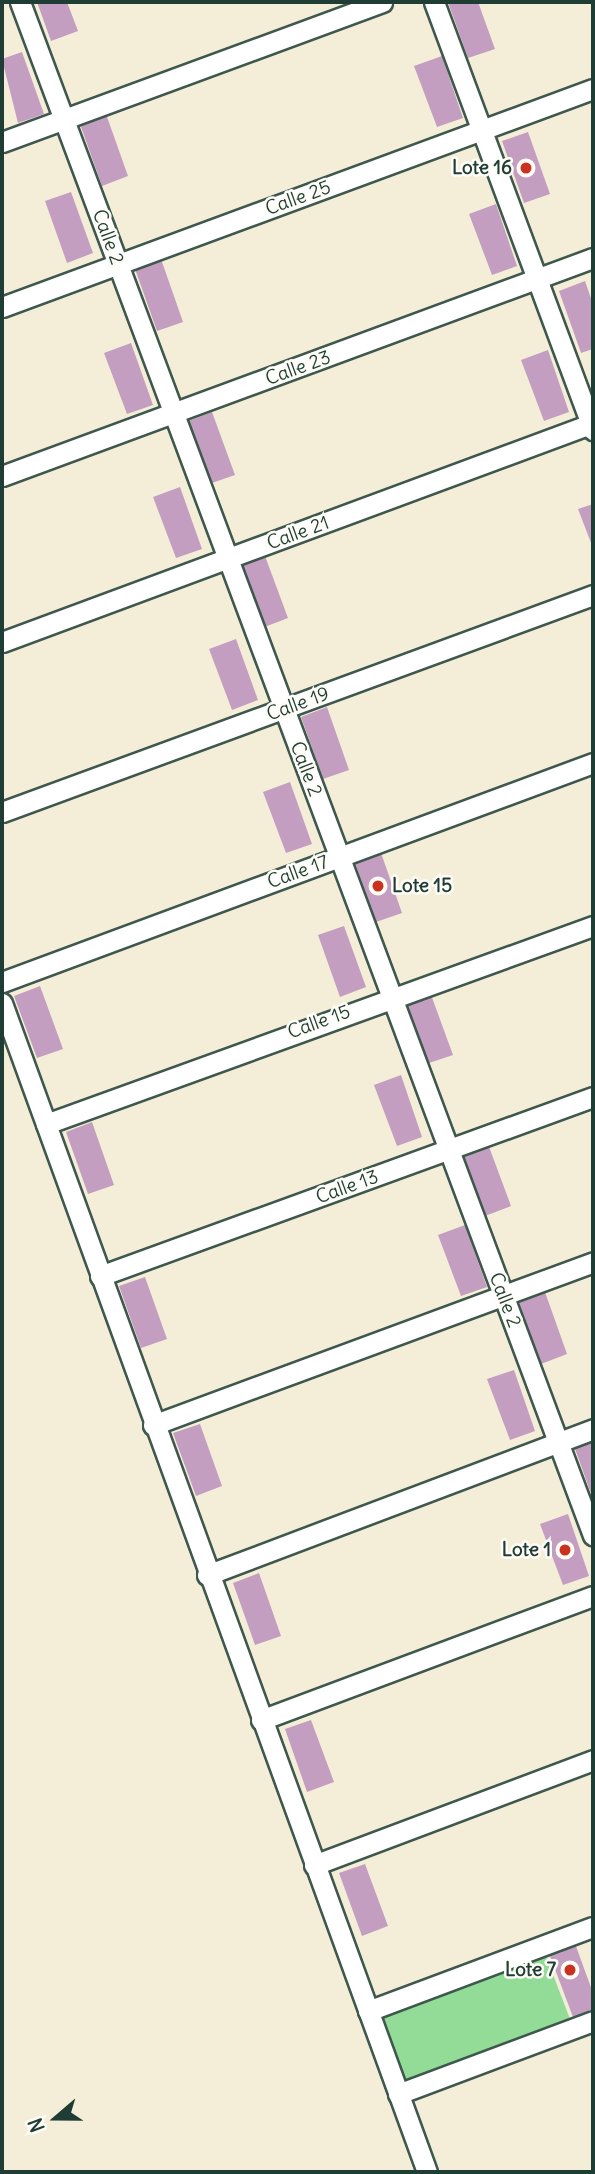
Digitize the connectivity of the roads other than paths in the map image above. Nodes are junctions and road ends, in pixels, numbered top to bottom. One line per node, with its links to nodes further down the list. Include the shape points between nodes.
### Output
1 (20, 2): 5 (street, Calle 2)
2 (382, 2): 5 (street)
3 (433, 2): 6 (street)
4 (593, 89): 6 (street, Calle 25)
5 (64, 120): 7 (street); 9 (street, Calle 2)
6 (481, 130): 9 (street, Calle 25); 10 (street)
7 (2, 142)
8 (593, 258): 10 (street, Calle 23)
9 (118, 264): 11 (street, Calle 25); 12 (street, Calle 2)
10 (537, 279): 12 (street, Calle 23); 13 (street)
11 (2, 307)
12 (174, 414): 14 (street, Calle 23); 15 (street, Calle 2)
13 (592, 426): 15 (street, Calle 21)
14 (2, 476)
15 (228, 559): 17 (street, Calle 21); 18 (street, Calle 2)
16 (593, 594): 18 (street, Calle 19)
17 (2, 642)
18 (284, 709): 20 (street, Calle 19); 21 (street, Calle 2)
19 (593, 763): 21 (street, Calle 17)
20 (2, 812)
21 (339, 857): 23 (street, Calle 17); 24 (street, Calle 2)
22 (593, 926): 24 (street, Calle 15)
23 (2, 982)
24 (392, 995): 27 (street, Calle 15); 28 (street, Calle 2)
25 (2, 1003): 27 (street)
26 (593, 1097): 28 (street, Calle 13)
27 (46, 1124): 30 (street)
28 (449, 1150): 30 (street, Calle 13); 31 (street, Calle 2)
29 (593, 1262): 31 (street)
30 (100, 1276): 32 (street)
31 (503, 1295): 32 (street); 34 (street, Calle 2)
32 (153, 1425): 36 (street)
33 (593, 1429): 34 (street)
34 (559, 1442): 35 (street, Calle 2); 36 (street)
35 (593, 1535)
36 (207, 1575): 38 (street)
37 (593, 1596): 38 (street)
38 (261, 1720): 40 (street)
39 (593, 1760): 40 (street)
40 (314, 1865): 42 (street)
41 (593, 1927): 42 (street)
42 (368, 2011): 44 (street)
43 (593, 2021): 44 (street)
44 (398, 2094): 45 (street)
45 (427, 2172)

